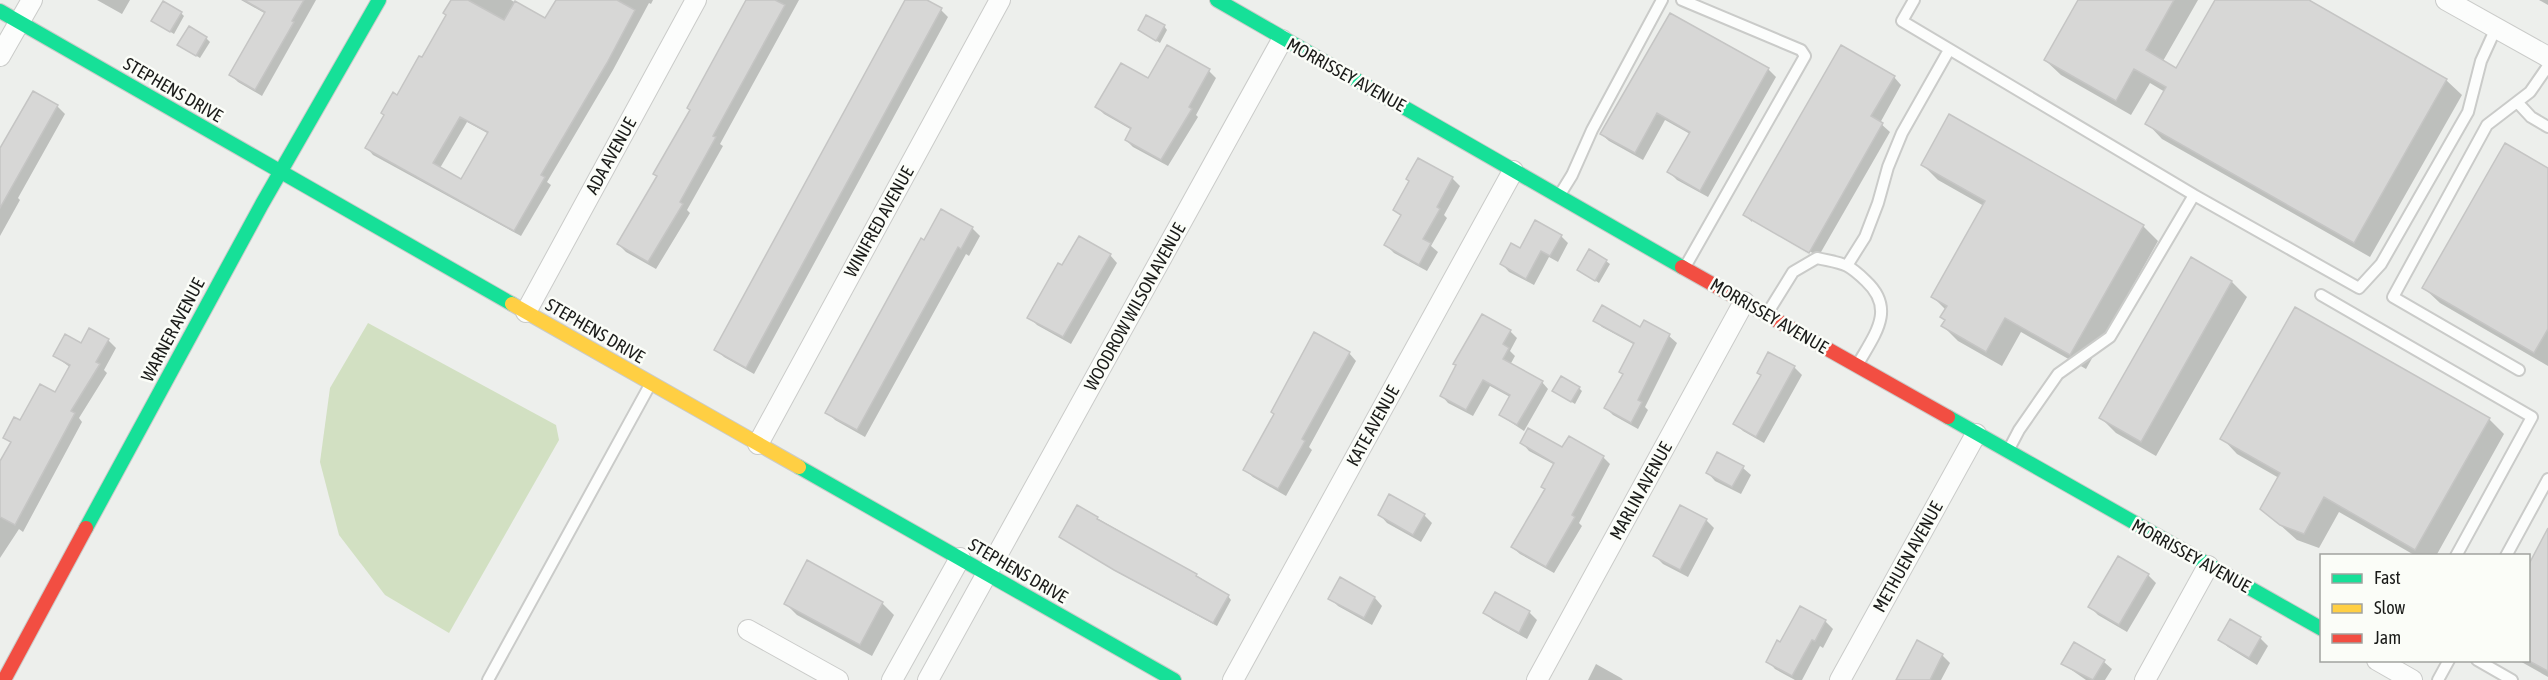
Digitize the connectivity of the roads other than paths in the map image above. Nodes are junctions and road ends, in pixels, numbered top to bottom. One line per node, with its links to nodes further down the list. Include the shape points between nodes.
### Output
1 (32, 0): 11 (street)
2 (379, 0): 21 (street, WARNER AVENUE)
3 (696, 0): 28 (street, ADA AVENUE)
4 (1000, 0): 34 (street, WINIFRED AVENUE)
5 (1217, 0): 13 (street, MORRISSEY AVENUE)
6 (1662, 0): 23 (lane)
7 (1682, 0): 25 (lane, via 1802,50 1804,56)
8 (1914, 0): 14 (lane, via 1902,21)
9 (2446, 0): 12 (street)
10 (0, 11): 11 (street, STEPHENS DRIVE)
11 (20, 22): 15 (street); 21 (street, STEPHENS DRIVE)
12 (2496, 28): 16 (street); 22 (lane, via 2481,61 2468,112 2381,264 2359,288)
13 (1282, 39): 20 (street, MORRISSEY AVENUE); 41 (street, WOODROW WILSON AVENUE)
14 (1949, 50): 22 (lane); 24 (lane, via 1902,133 1868,228)
15 (0, 56)
16 (2548, 57)
17 (2548, 66): 18 (lane)
18 (2518, 103): 19 (lane); 31 (lane, via 2487,125 2393,297)
19 (2548, 127)
20 (1513, 171): 23 (street, MORRISSEY AVENUE); 55 (street, KATE AVENUE)
21 (279, 172): 28 (street, STEPHENS DRIVE); 50 (street, WARNER AVENUE)
22 (2194, 195): 35 (lane, via 2110,337 2058,374)
23 (1558, 197): 25 (street, MORRISSEY AVENUE)
24 (1848, 264): 29 (lane, via 1817,258 1793,272); 30 (lane, via 1878,292 1882,306 1876,332)
25 (1684, 267): 27 (street, MORRISSEY AVENUE)
26 (2321, 295): 37 (lane, via 2532,417)
27 (1744, 302): 29 (street, MORRISSEY AVENUE); 56 (street, MARLIN AVENUE)
28 (526, 312): 32 (street, STEPHENS DRIVE)
29 (1766, 314): 30 (street, MORRISSEY AVENUE)
30 (1857, 366): 33 (street, MORRISSEY AVENUE)
31 (2519, 370)
32 (651, 383): 34 (street, STEPHENS DRIVE); 51 (lane)
33 (1976, 434): 35 (street, MORRISSEY AVENUE); 57 (street, METHUEN AVENUE)
34 (758, 444): 39 (street, STEPHENS DRIVE)
35 (2008, 452): 40 (street, MORRISSEY AVENUE)
36 (2548, 479): 38 (lane)
37 (2457, 554)
38 (2507, 554)
39 (960, 558): 41 (street, STEPHENS DRIVE); 47 (street)
40 (2208, 566): 42 (street, MORRISSEY AVENUE); 58 (street)
41 (988, 574): 49 (street, WOODROW WILSON AVENUE); 54 (street, STEPHENS DRIVE)
42 (2320, 628)
43 (748, 630): 52 (street)
44 (2382, 662): 48 (street)
45 (2448, 662): 59 (lane)
46 (2480, 662): 60 (lane)
47 (902, 663): 49 (street); 53 (street)
48 (2404, 671)
49 (930, 679)
50 (4, 680)
51 (488, 680)
52 (838, 680)
53 (892, 680)
54 (1174, 680)
55 (1233, 680)
56 (1537, 680)
57 (1840, 680)
58 (2145, 680)
59 (2439, 680)
60 (2512, 680)

